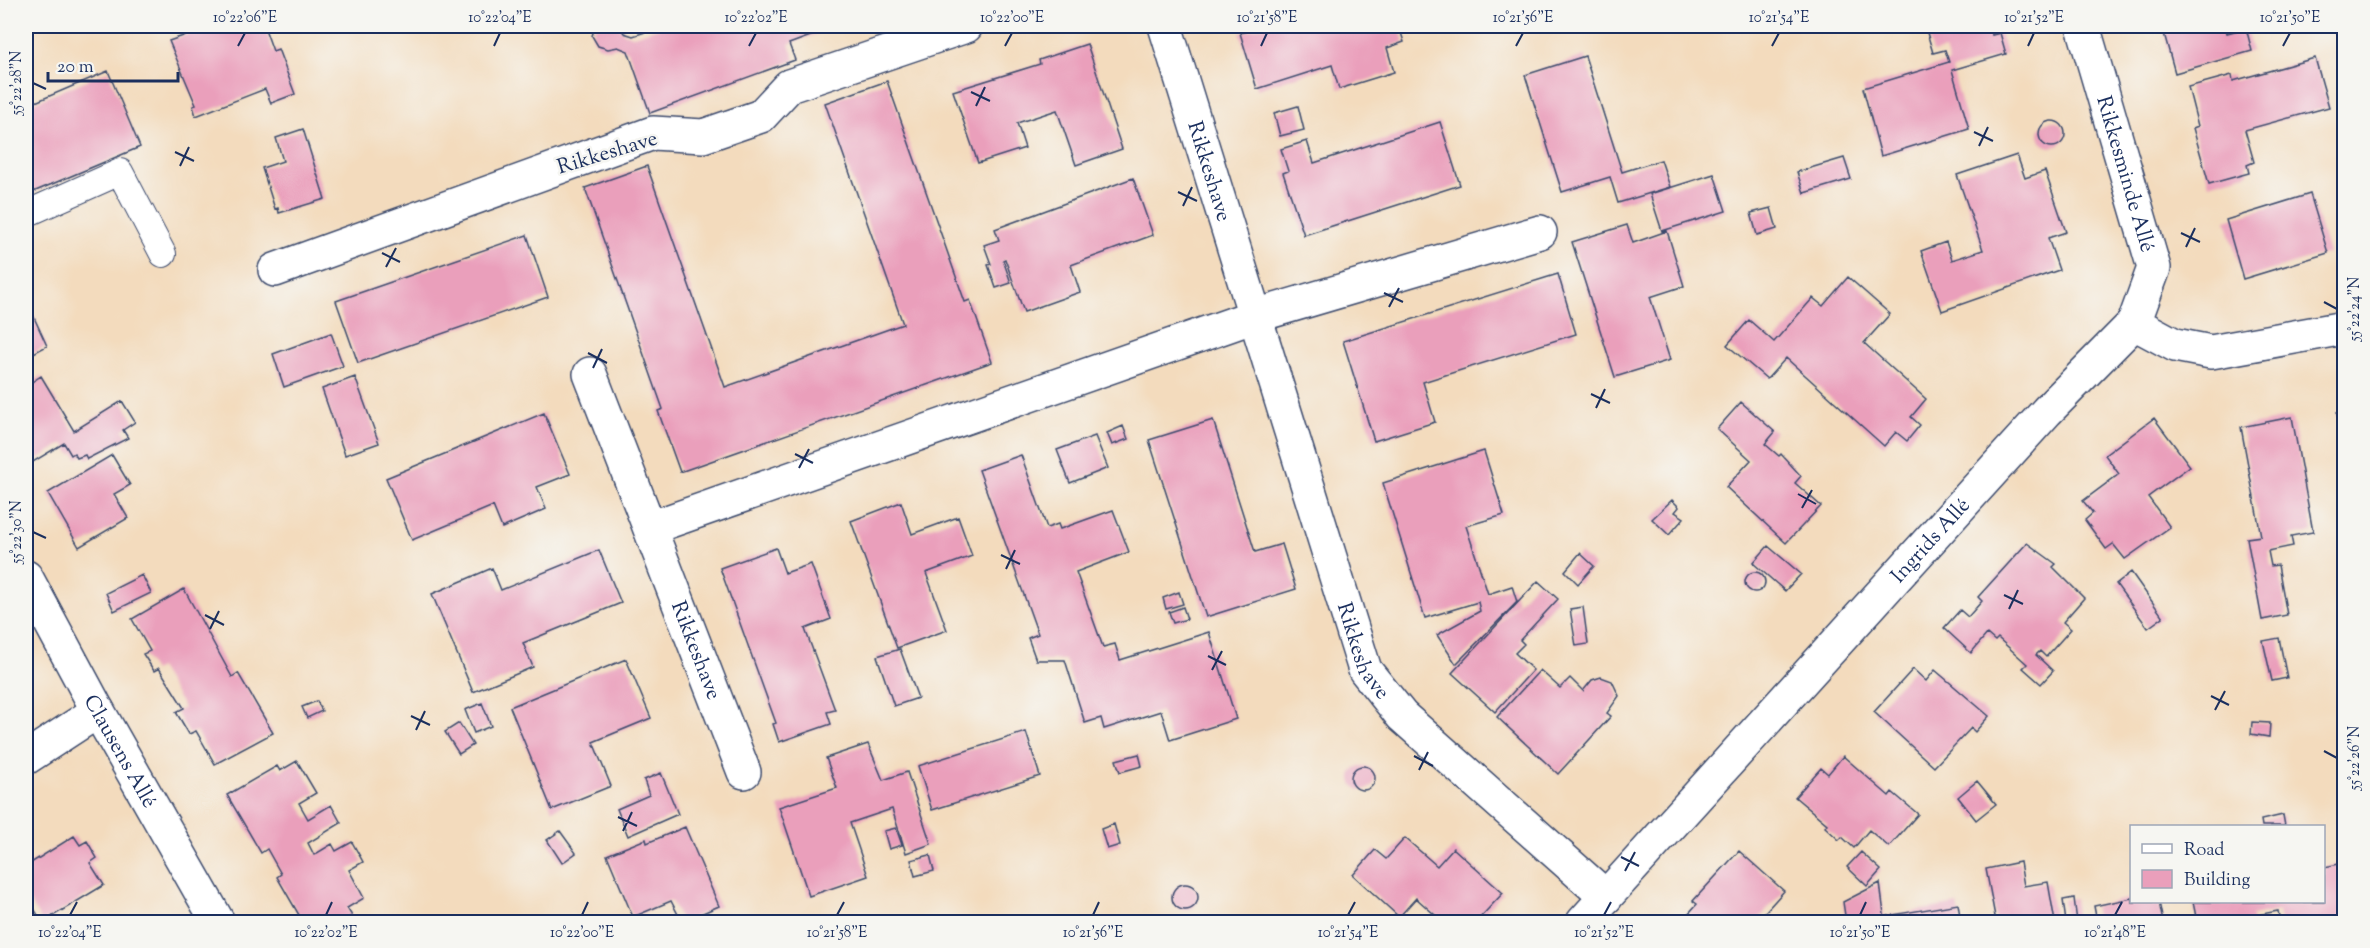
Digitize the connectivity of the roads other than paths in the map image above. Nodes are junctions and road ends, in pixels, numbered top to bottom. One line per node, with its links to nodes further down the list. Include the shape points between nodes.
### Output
1 (966, 26): 7 (street, Rikkeshave, via 789,86 761,116 703,136 653,133)
2 (1165, 26): 8 (street, Rikkeshave)
3 (2083, 26): 9 (street, Rikkesminde Allé, via 2154,267)
4 (26, 214): 6 (lane, via 120,172)
5 (1540, 232): 8 (street)
6 (163, 254)
7 (274, 270)
8 (1255, 316): 12 (street); 17 (street, Rikkeshave, via 1365,670 1402,716)
9 (2134, 324): 10 (street, via 2175,345 2211,352); 17 (street, Ingrids Allé, via 2047,411)
10 (2344, 328)
11 (590, 374): 12 (street, Rikkeshave)
12 (650, 528): 16 (street, Rikkeshave)
13 (26, 577): 14 (street, Clausens Allé)
14 (98, 711): 15 (street); 18 (street, Clausens Allé)
15 (26, 758)
16 (744, 772)
17 (1606, 897): 19 (street, Ingrids Allé)
18 (218, 922)
19 (1583, 922)

